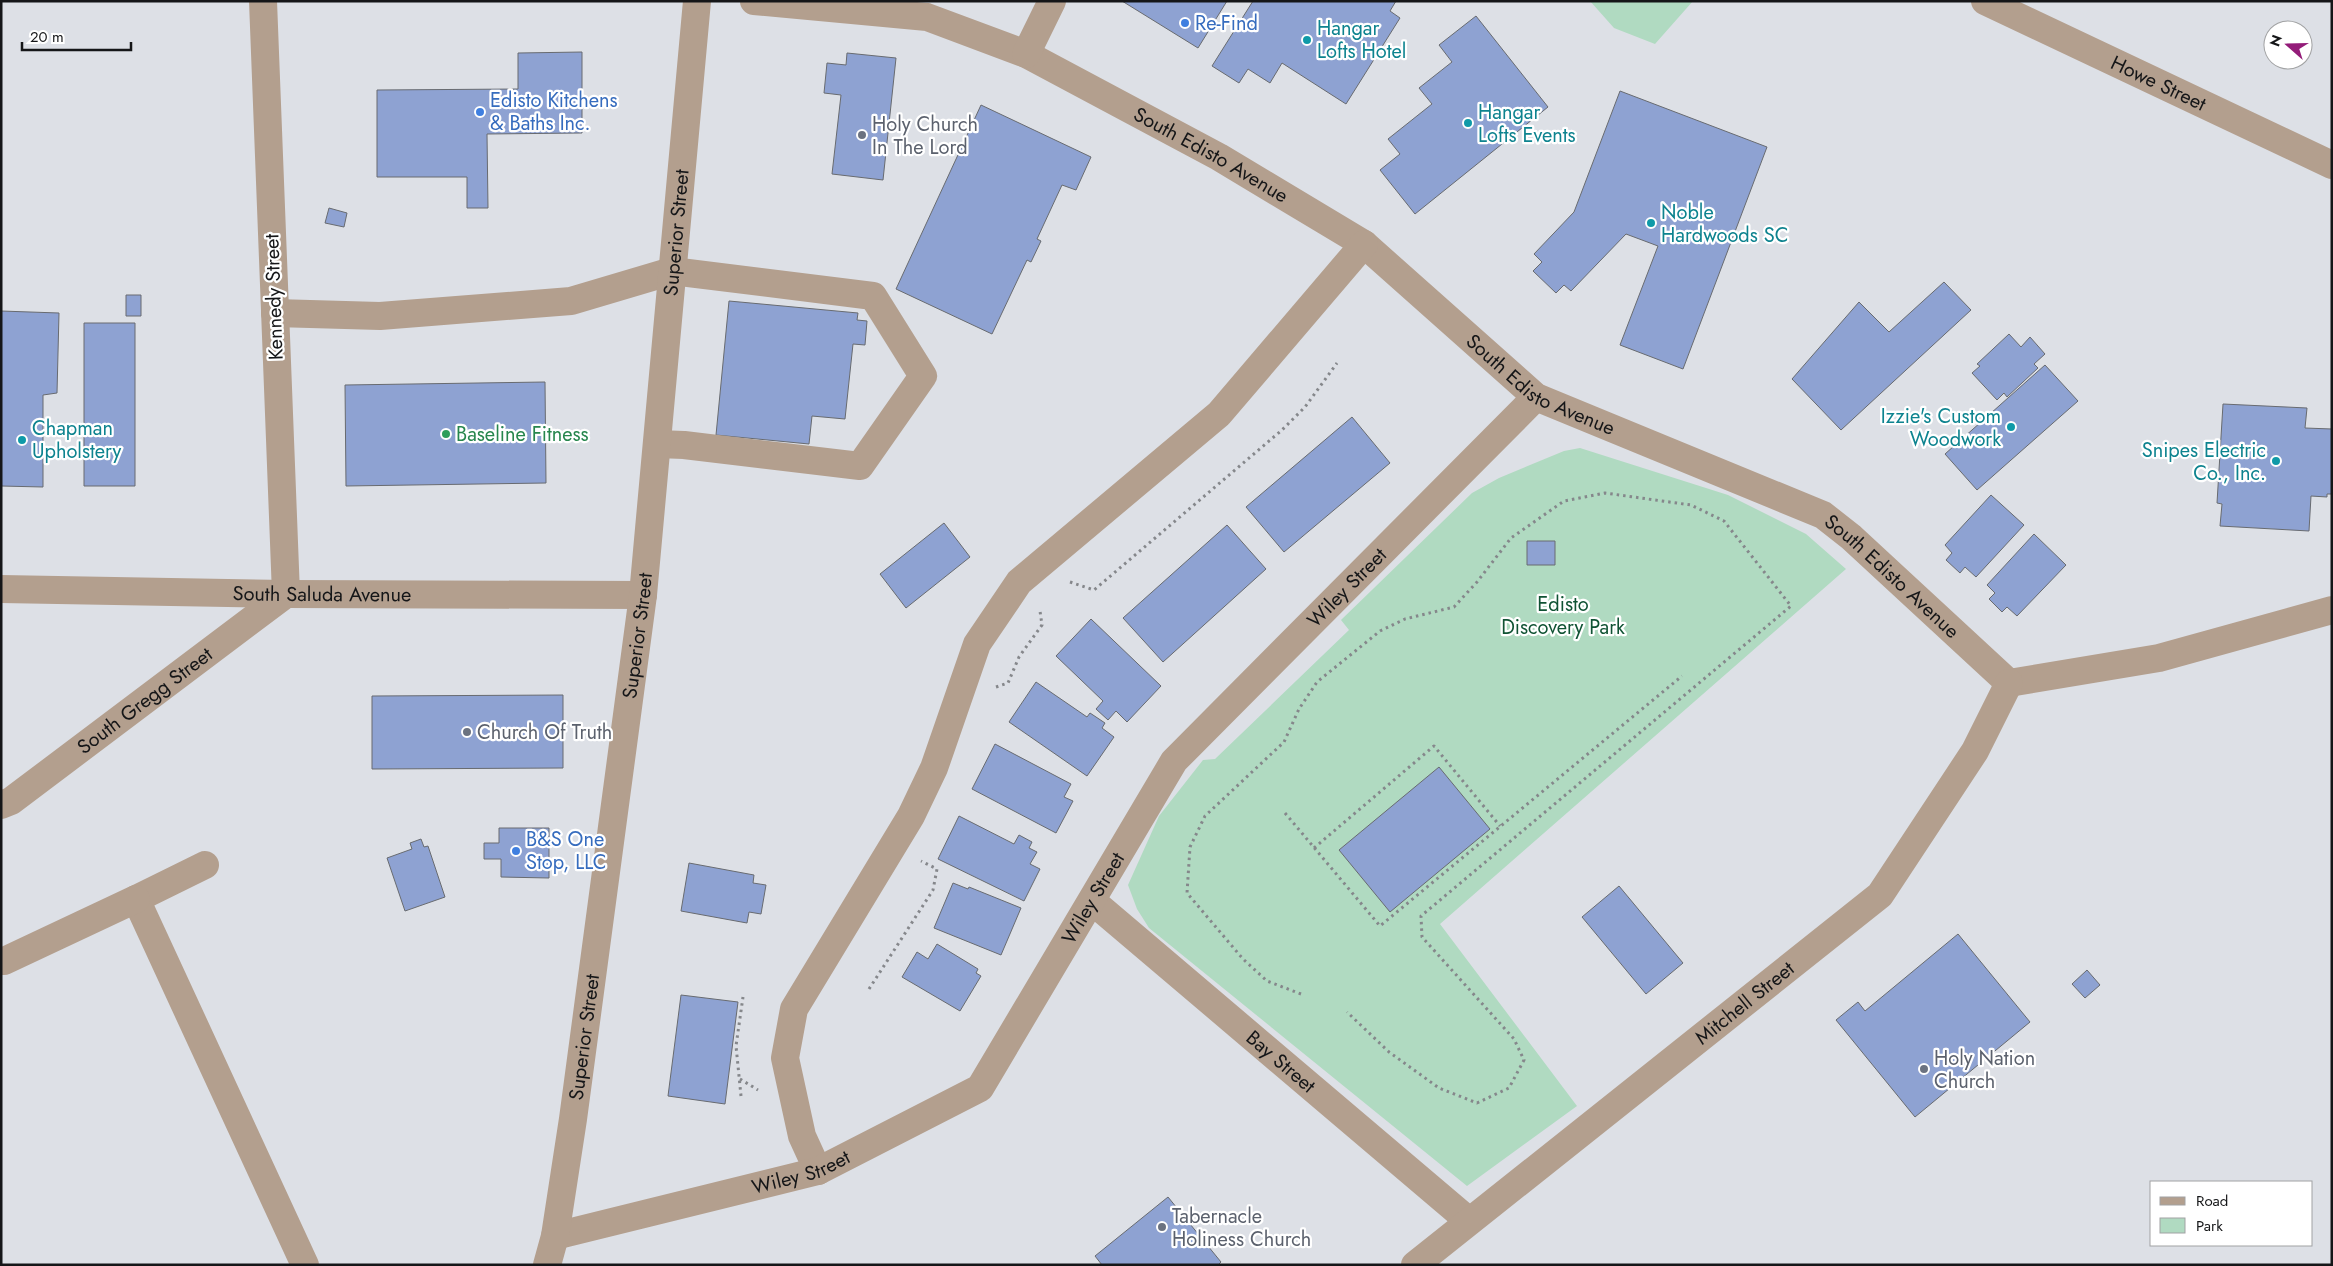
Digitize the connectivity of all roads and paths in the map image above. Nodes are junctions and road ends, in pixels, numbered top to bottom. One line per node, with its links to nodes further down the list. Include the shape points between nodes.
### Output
1 (263, 1): 10 (street, Kennedy Street)
2 (696, 1): 9 (street, Superior Street)
3 (754, 1): 6 (street, South Edisto Avenue, via 927,17)
4 (1052, 1): 6 (street)
5 (1986, 1): 7 (street, Howe Street)
6 (1026, 54): 8 (street, South Edisto Avenue, via 1219,157)
7 (2332, 165)
8 (1364, 244): 12 (street, South Edisto Avenue); 37 (street, via 1219,414 1019,582 977,644 934,768 911,816 794,1009 785,1058 802,1136)
9 (672, 270): 10 (street, via 571,301 380,316); 13 (street, Superior Street); 13 (street, via 873,296 923,376 860,466)
10 (275, 313): 16 (street, Kennedy Street)
11 (1337, 363): 14 (path, via 1305,407 1282,430 1094,590)
12 (1536, 397): 21 (street, South Edisto Avenue, via 1823,515); 30 (street, Wiley Street, via 1174,761)
13 (657, 444): 17 (street, Superior Street)
14 (1066, 580)
15 (1, 589): 16 (street, South Saluda Avenue)
16 (286, 594): 17 (street, South Saluda Avenue); 23 (street, South Gregg Street)
17 (643, 595): 39 (street, Superior Street)
18 (1040, 608): 22 (path, via 1042,625 1019,657 1008,683)
19 (2332, 610): 21 (street, via 2159,658)
20 (1682, 676): 25 (path)
21 (2009, 683): 38 (street, Mitchell Street, via 1975,751 1880,895)
22 (993, 688)
23 (1, 806)
24 (1284, 813): 26 (path)
25 (1500, 826): 26 (path, via 1380,926); 26 (path, via 1434,746)
26 (1314, 848)
27 (913, 856): 32 (path, via 937,869 933,890)
28 (205, 866): 29 (street)
29 (136, 899): 31 (street); 40 (street)
30 (1092, 901): 37 (street, Wiley Street, via 980,1088); 38 (street, Bay Street)
31 (4, 961)
32 (869, 989)
33 (1301, 994): 35 (path, via 1267,981 1243,959 1188,893 1190,847 1205,816 1284,742 1299,709 1317,682 1380,631 1405,619 1454,607 1511,538 1564,501 1605,493 1691,505 1724,521 1791,606 1421,916 1422,937 1514,1039 1524,1060 1509,1088 1477,1104 1439,1088 1389,1052)
34 (743, 997): 36 (path, via 736,1046)
35 (1347, 1012)
36 (741, 1096)
37 (818, 1172): 39 (street, Wiley Street)
38 (1469, 1221): 42 (street, Mitchell Street)
39 (555, 1236): 41 (street, Superior Street)
40 (305, 1265)
41 (547, 1265)
42 (1415, 1265)

